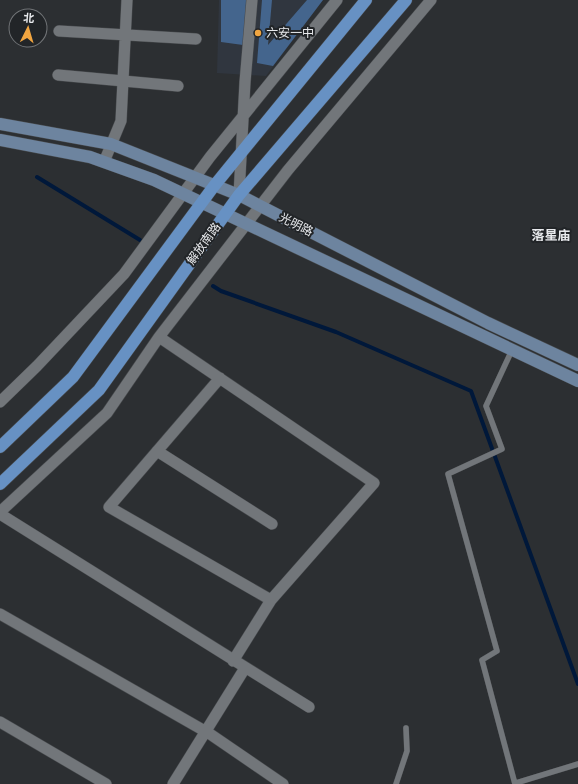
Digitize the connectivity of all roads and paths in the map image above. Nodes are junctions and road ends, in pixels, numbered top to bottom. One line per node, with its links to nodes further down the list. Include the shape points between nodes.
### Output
1 (127, 0): 8 (street)
2 (252, 0): 13 (street)
3 (337, 0): 13 (street)
4 (366, 0): 17 (main road)
5 (406, 0): 22 (main road, 解放南路)
6 (431, 0): 24 (street)
7 (59, 31): 8 (street)
8 (125, 35): 9 (street); 11 (street)
9 (196, 39)
10 (58, 75): 11 (street)
11 (123, 81): 12 (street); 16 (street, via 121,121)
12 (178, 86)
13 (243, 116): 17 (street); 19 (street)
14 (0, 124): 16 (street, 光明路)
15 (0, 140): 18 (street, 光明路)
16 (111, 144): 18 (street); 19 (street, 光明路)
17 (241, 153): 20 (main road); 22 (street)
18 (104, 162): 21 (street, 光明路, via 154,180)
19 (195, 178): 20 (street, 光明路); 21 (street)
20 (214, 186): 22 (street, 光明路); 23 (main road)
21 (183, 194): 23 (street, 光明路); 32 (street, via 124,274)
22 (239, 195): 24 (street, 光明路); 25 (main road, 解放南路)
23 (202, 203): 25 (street, 光明路); 33 (main road, via 73,377)
24 (260, 206): 26 (street); 29 (street, 光明路, via 488,323)
25 (226, 214): 26 (street, 光明路); 35 (main road, 解放南路, via 99,390)
26 (247, 224): 27 (street); 28 (street, 光明路)
27 (159, 337): 30 (street); 36 (street, via 107,413)
28 (512, 350): 31 (street, 光明路); 47 (lane, via 486,406 502,449 448,474 497,651 482,660)
29 (578, 365)
30 (220, 378): 34 (street); 38 (street, via 374,483)
31 (578, 381)
32 (0, 402)
33 (0, 447)
34 (157, 451): 37 (street); 38 (street, via 109,507)
35 (0, 484)
36 (0, 513): 40 (street)
37 (272, 524)
38 (271, 600): 40 (street)
39 (0, 614): 45 (street)
40 (233, 661): 41 (street)
41 (245, 668): 42 (street); 45 (street)
42 (309, 707)
43 (0, 722): 48 (street)
44 (406, 728): 51 (lane, via 408,751)
45 (205, 732): 49 (street); 50 (street)
46 (578, 764): 47 (lane)
47 (516, 783)
48 (106, 784)
49 (173, 784)
50 (283, 784)
51 (396, 784)

